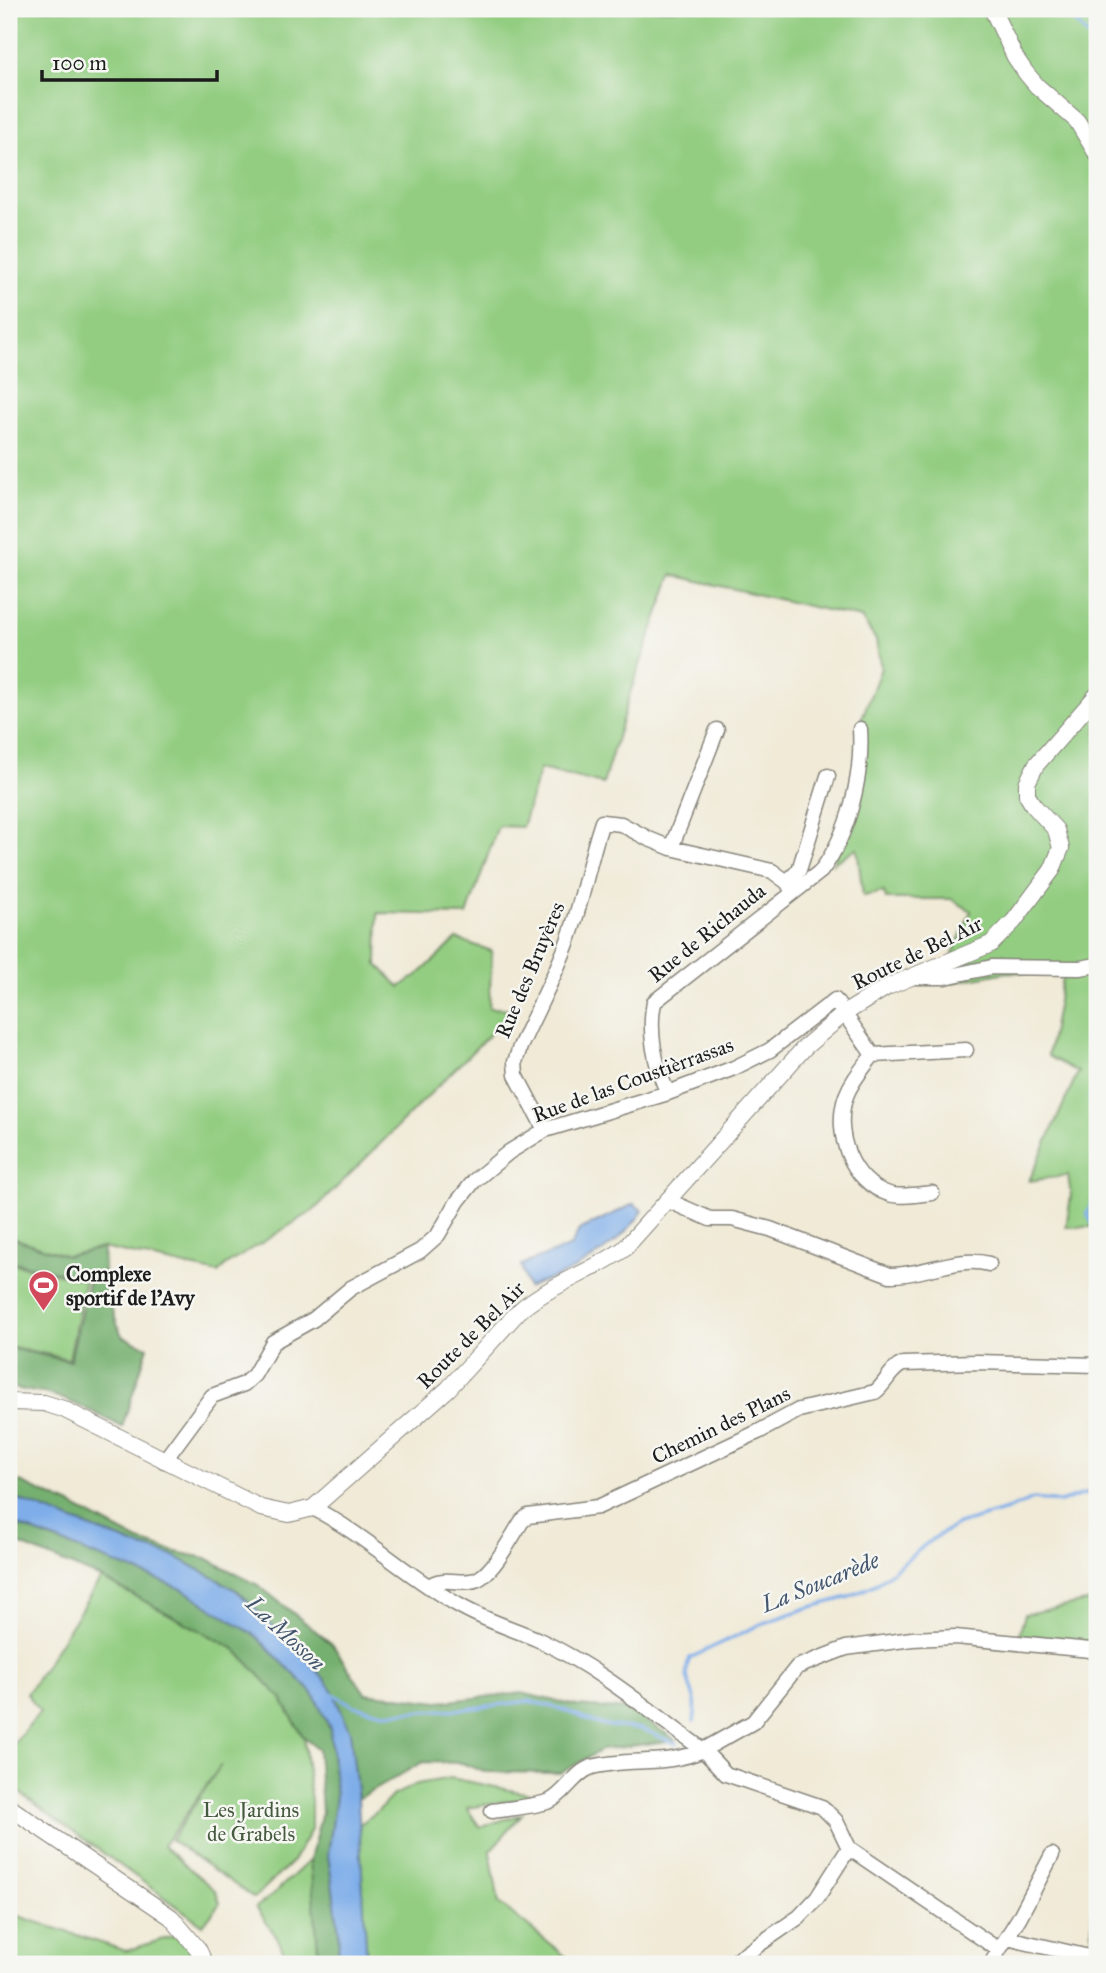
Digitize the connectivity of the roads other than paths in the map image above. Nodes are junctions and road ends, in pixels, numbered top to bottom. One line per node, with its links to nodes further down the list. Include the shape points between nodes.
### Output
1 (992, 9): 2 (street, via 1026,73 1077,121)
2 (1097, 154)
3 (1097, 695): 11 (street, Route de Bel Air, via 1036,765 1027,783 1033,805 1056,830 1061,848 1052,870 991,944)
4 (860, 729): 9 (street, Rue de Richauda, via 862,755 855,794 833,855 821,871)
5 (717, 730): 8 (street)
6 (828, 776): 9 (street)
7 (602, 822): 8 (street, Rue de Richauda, via 621,824); 16 (street, Rue des Bruyères, via 568,941 515,1062 516,1075)
8 (671, 848): 9 (street, Rue de Richauda, via 772,872)
9 (790, 887): 15 (street, Rue de Richauda, via 654,1002 655,1060)
10 (1097, 965): 11 (street, via 992,967 945,977)
11 (915, 977): 12 (street, Route de Bel Air, via 887,987)
12 (845, 1013): 14 (street); 15 (street, Rue de las Coustièrrassas, via 835,1000 770,1050); 18 (street, Route de Bel Air, via 805,1047)
13 (966, 1050): 14 (street)
14 (873, 1055): 17 (street, via 854,1079 842,1112 850,1159 871,1185 891,1195)
15 (668, 1093): 16 (street, Rue de las Coustièrrassas)
16 (545, 1130): 22 (street, Rue de las Coustièrrassas, via 474,1181 438,1235 420,1251 351,1288 314,1319 273,1342 244,1384 212,1396)
17 (932, 1193)
18 (669, 1201): 19 (street, via 710,1219 732,1219 770,1229 890,1275 970,1261); 23 (street, Route de Bel Air, via 624,1249 602,1265 547,1290 519,1311 439,1398)
19 (989, 1264)
20 (1097, 1365): 24 (street, Chemin des Plans, via 903,1364 875,1392 799,1410 598,1507 528,1517 477,1579 436,1581)
21 (9, 1402): 22 (street, via 44,1403 63,1409)
22 (164, 1461): 23 (street, via 280,1514)
23 (313, 1508): 24 (street)
24 (429, 1586): 26 (street, via 498,1626 538,1640 595,1671)
25 (1097, 1654): 26 (street, via 955,1637 846,1648 797,1667 753,1722)
26 (704, 1750): 28 (street, via 671,1761 612,1762 587,1769 550,1801); 29 (street, via 726,1774 822,1807)
27 (9, 1807): 32 (street, via 171,1916)
28 (492, 1811)
29 (849, 1848): 31 (street); 33 (street, via 799,1917)
30 (1052, 1855): 31 (street)
31 (1003, 1944): 34 (street); 35 (street, via 1089,1957)
32 (205, 1964)
33 (731, 1964)
34 (991, 1964)
35 (1079, 1964)

